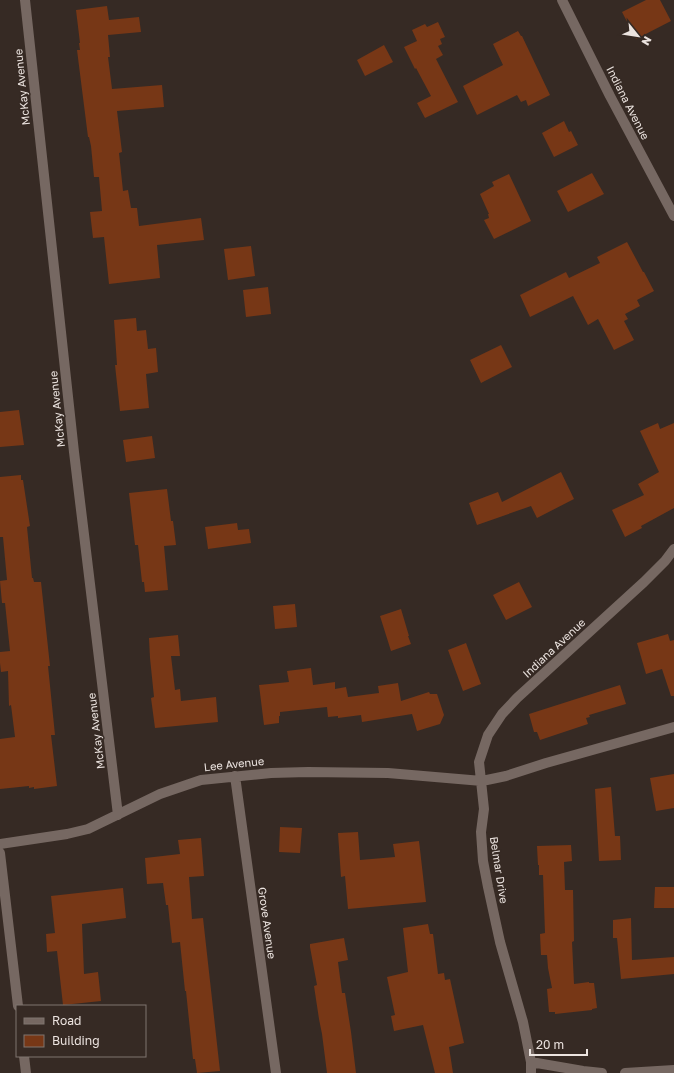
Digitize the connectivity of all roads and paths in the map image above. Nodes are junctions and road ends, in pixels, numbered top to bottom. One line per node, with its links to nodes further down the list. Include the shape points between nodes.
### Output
1 (25, 0): 8 (street, McKay Avenue, via 74,452)
2 (562, 0): 3 (street, Indiana Avenue)
3 (674, 216)
4 (674, 549): 7 (street, Indiana Avenue, via 644,582 502,714 488,736 479,762)
5 (674, 727): 7 (street)
6 (235, 776): 7 (street, Lee Avenue, via 271,773 388,773); 8 (street, Lee Avenue, via 201,780 160,794); 16 (street, Grove Avenue)
7 (482, 781): 13 (street, Belmar Drive, via 484,809 481,832 485,874)
8 (118, 815): 9 (street, Lee Avenue, via 88,829)
9 (0, 844)
10 (0, 853): 11 (street)
11 (18, 1005)
12 (24, 1057): 15 (street)
13 (531, 1062): 17 (street, Belmar Drive); 18 (street)
14 (674, 1070): 19 (street)
15 (26, 1073)
16 (276, 1073)
17 (531, 1073)
18 (602, 1073)
19 (625, 1073)

